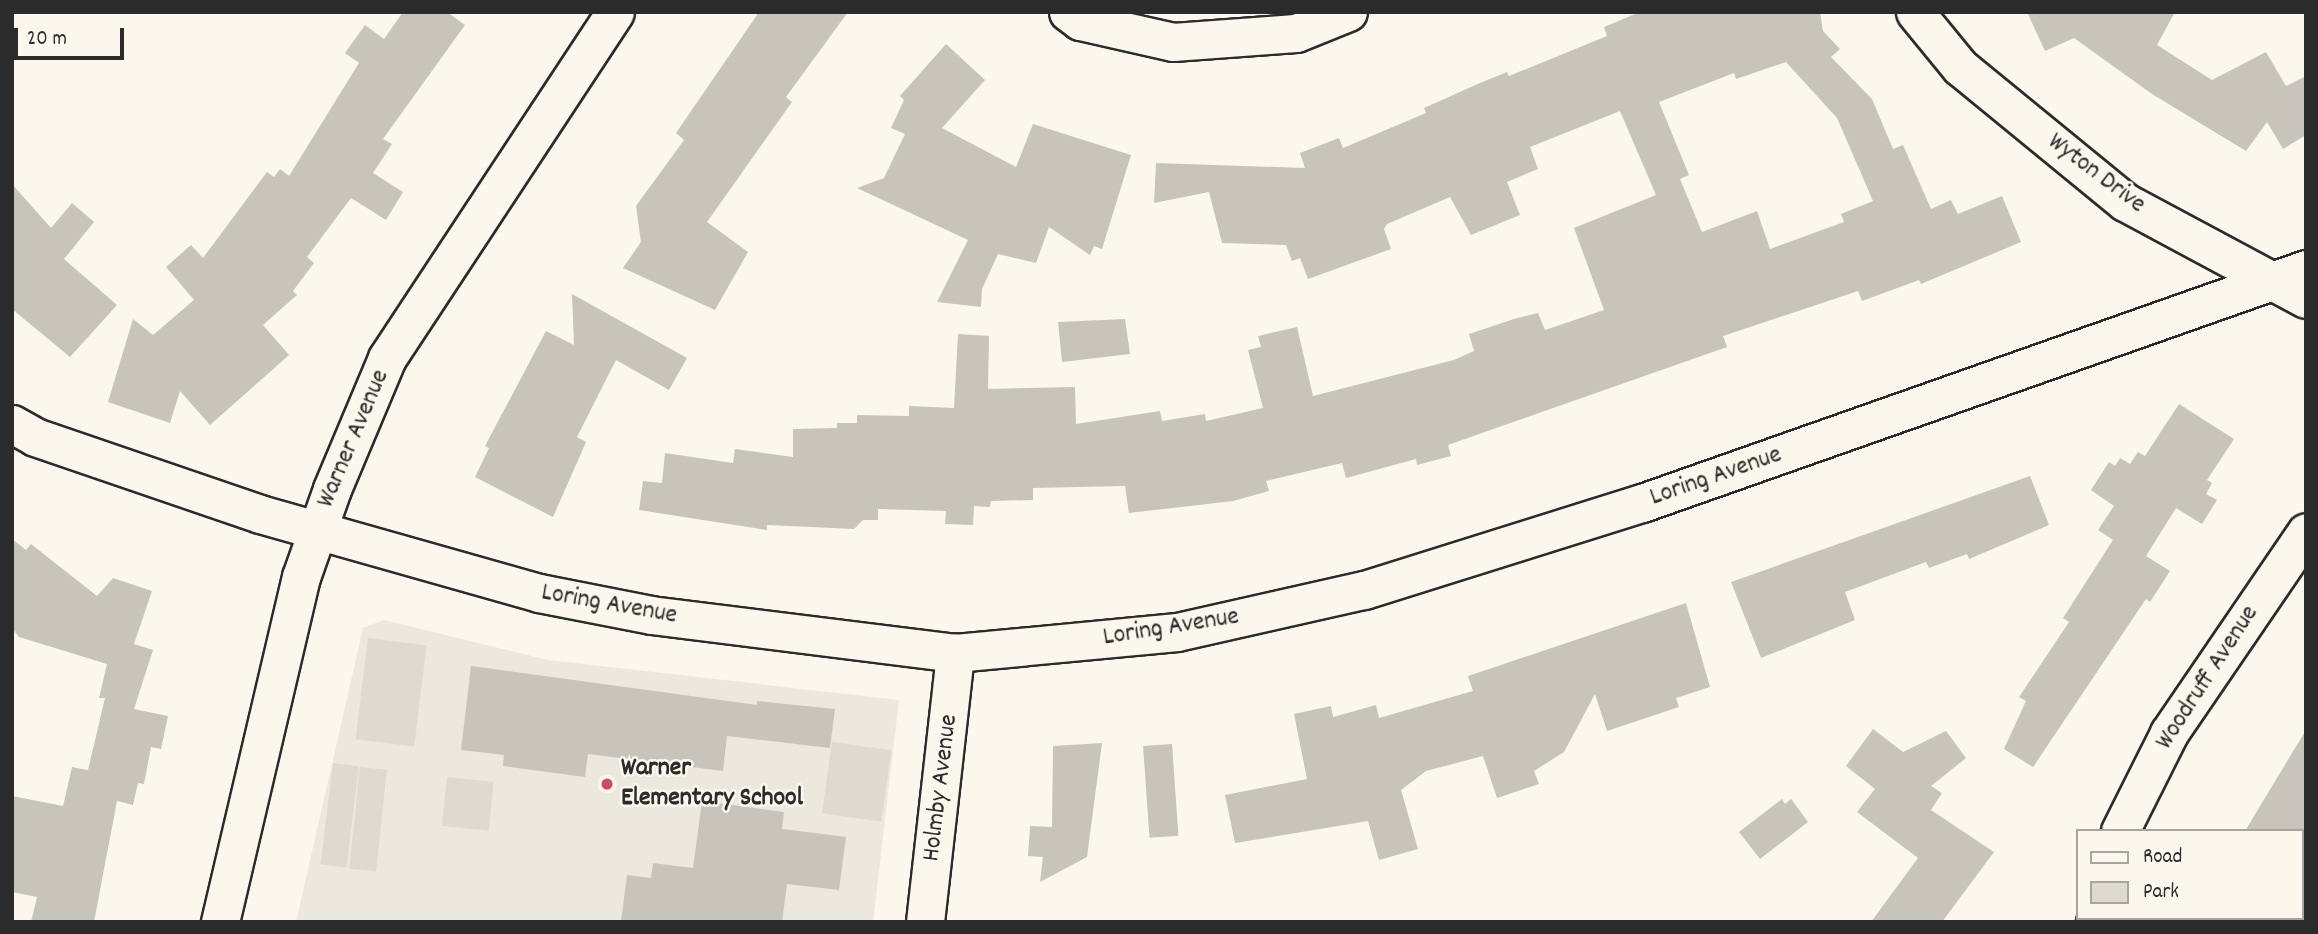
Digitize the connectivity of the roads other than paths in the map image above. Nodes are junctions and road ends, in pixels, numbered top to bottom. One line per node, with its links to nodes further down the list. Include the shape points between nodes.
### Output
1 (615, 12): 7 (street, Warner Avenue, via 387,358)
2 (1068, 12): 3 (street, via 1080,21 1173,42 1296,33)
3 (1348, 12)
4 (1915, 12): 5 (street, Wyton Drive, via 1960,67 2125,202)
5 (2296, 283): 9 (street, Loring Avenue, via 1642,503 1364,590 1177,632)
6 (12, 425): 7 (street, Loring Avenue, via 35,437)
7 (316, 530): 9 (street, Loring Avenue, via 538,593 651,615); 11 (street, Warner Avenue)
8 (2306, 531): 10 (street, Woodruff Avenue, via 2169,733)
9 (956, 653): 12 (street, Holmby Avenue)
10 (2121, 829)
11 (220, 922)
12 (925, 922)

